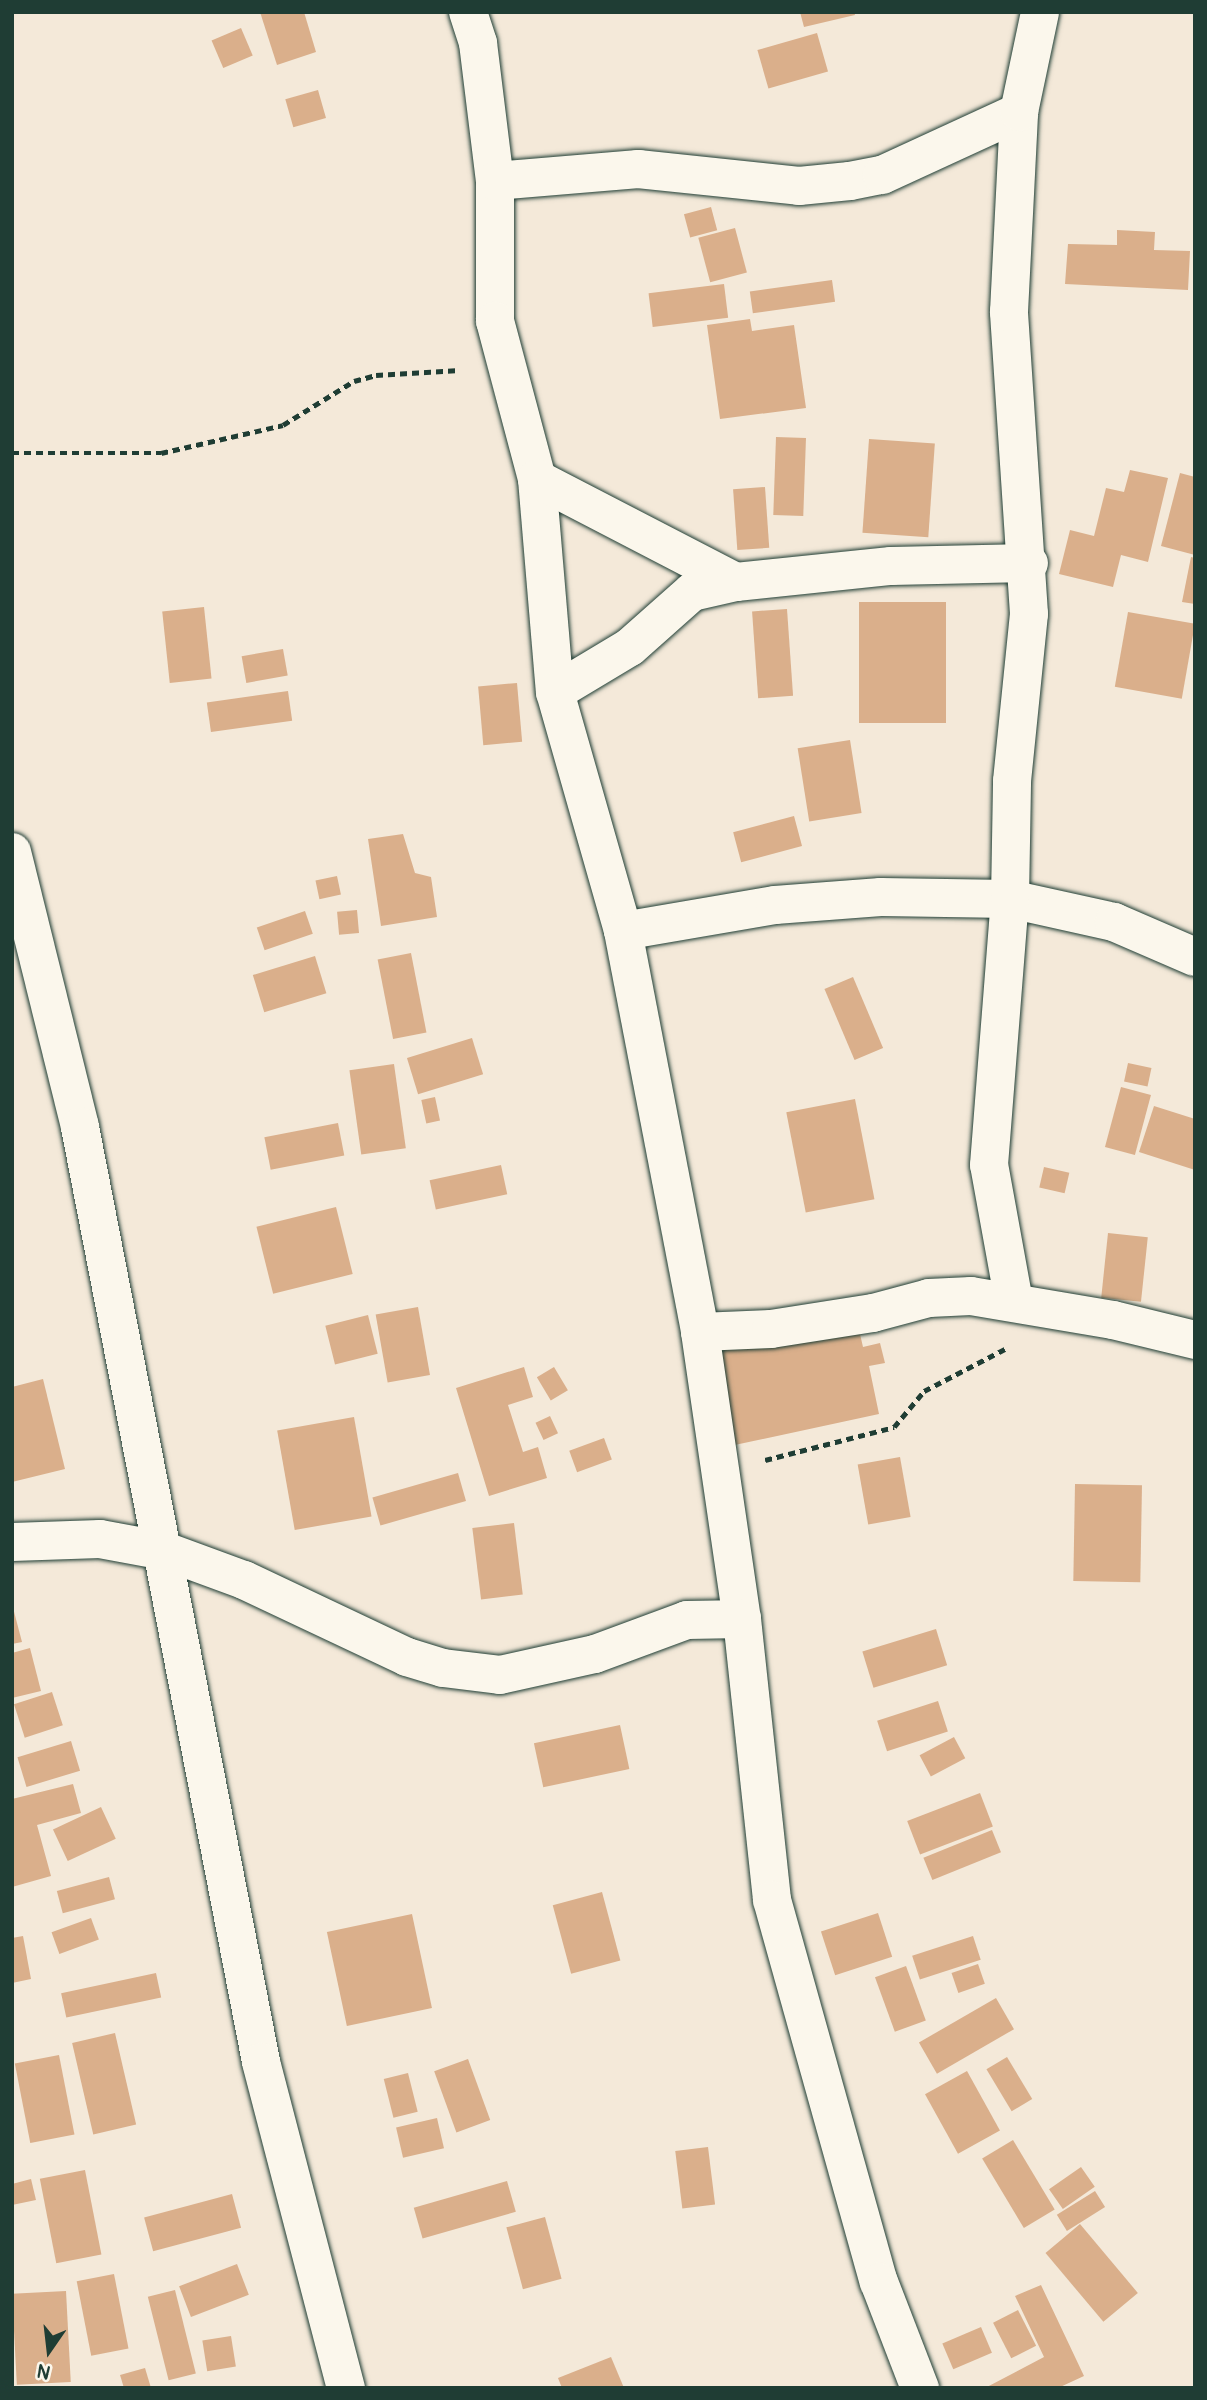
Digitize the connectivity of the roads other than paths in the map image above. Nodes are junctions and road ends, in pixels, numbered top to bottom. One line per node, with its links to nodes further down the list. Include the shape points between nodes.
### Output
1 (468, 12): 4 (street, via 478,43)
2 (1040, 12): 3 (street)
3 (1019, 112): 4 (street, via 882,175 850,181 799,186 638,169); 6 (street, via 1009,312)
4 (495, 181): 5 (street, via 495,321)
5 (537, 479): 7 (street); 8 (street)
6 (1029, 564): 7 (street, via 891,566); 10 (street, via 1029,614 1013,781)
7 (736, 582): 8 (street, via 692,592 630,647)
8 (555, 692): 11 (street)
9 (12, 852): 17 (street, via 80,1127)
10 (1010, 900): 11 (street, via 881,897 775,905); 12 (street, via 1114,922); 13 (street, via 989,1165)
11 (623, 931): 14 (street)
12 (1195, 957)
13 (1014, 1302): 14 (street, via 929,1297 873,1313 771,1329); 15 (street)
14 (699, 1332): 18 (street)
15 (1195, 1340)
16 (12, 1542): 17 (street, via 100,1539)
17 (165, 1551): 18 (street, via 244,1580 407,1657 443,1668 500,1675 595,1654 687,1620); 19 (street, via 261,2062)
18 (742, 1619): 20 (street, via 772,1900 879,2282)
19 (345, 2388)
20 (920, 2388)

